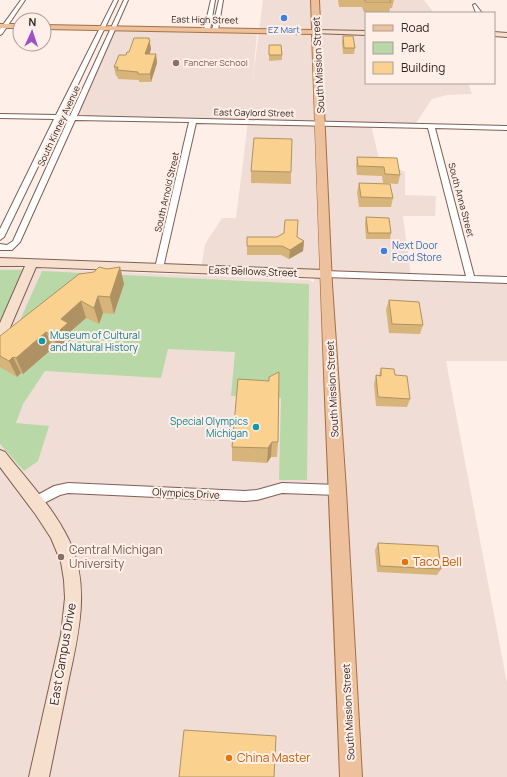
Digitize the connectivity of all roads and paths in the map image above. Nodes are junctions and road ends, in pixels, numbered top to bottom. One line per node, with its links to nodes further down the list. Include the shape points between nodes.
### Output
1 (23, 0): 11 (street)
2 (116, 0): 12 (street, South Kinney Avenue)
3 (126, 0): 13 (street, South Kinney Avenue)
4 (213, 0): 14 (street)
5 (221, 0): 14 (street)
6 (315, 0): 15 (main road, South Mission Street)
7 (475, 5): 8 (street)
8 (478, 12)
9 (12, 27): 11 (main road)
10 (52, 27): 12 (main road, East High Street)
11 (2, 28)
12 (102, 28): 13 (main road, East High Street); 20 (street, South Kinney Avenue)
13 (114, 28): 14 (main road, East High Street); 21 (street, South Kinney Avenue)
14 (211, 30): 15 (main road, East High Street)
15 (316, 32): 16 (street, East High Street); 23 (main road, South Mission Street)
16 (365, 33)
17 (495, 34): 18 (street)
18 (507, 35)
19 (0, 116): 20 (street, East Gaylord Street)
20 (59, 118): 21 (street, East Gaylord Street); 26 (street, South Kinney Avenue)
21 (73, 118): 22 (street, East Gaylord Street); 27 (street, South Kinney Avenue, via 16,242 9,248)
22 (194, 121): 23 (street, East Gaylord Street); 30 (street, South Arnold Street)
23 (320, 124): 24 (street, East Gaylord Street); 31 (main road, South Mission Street)
24 (431, 126): 25 (street, East Gaylord Street); 32 (street, South Anna Street)
25 (507, 128)
26 (0, 237)
27 (0, 247)
28 (0, 262): 29 (street, East Bellows Street)
29 (32, 263): 30 (street, East Bellows Street); 34 (street)
30 (160, 268): 31 (street, East Bellows Street)
31 (325, 274): 32 (street, East Bellows Street); 36 (main road, South Mission Street)
32 (471, 279): 33 (street, East Bellows Street)
33 (507, 280)
34 (0, 337)
35 (0, 456): 37 (street, East Campus Drive)
36 (338, 490): 37 (street, Olympics Drive, via 282,488 245,496 68,488 58,490); 39 (main road, South Mission Street)
37 (36, 502): 38 (street, East Campus Drive, via 65,552 72,572 74,599)
38 (39, 777)
39 (351, 777)

